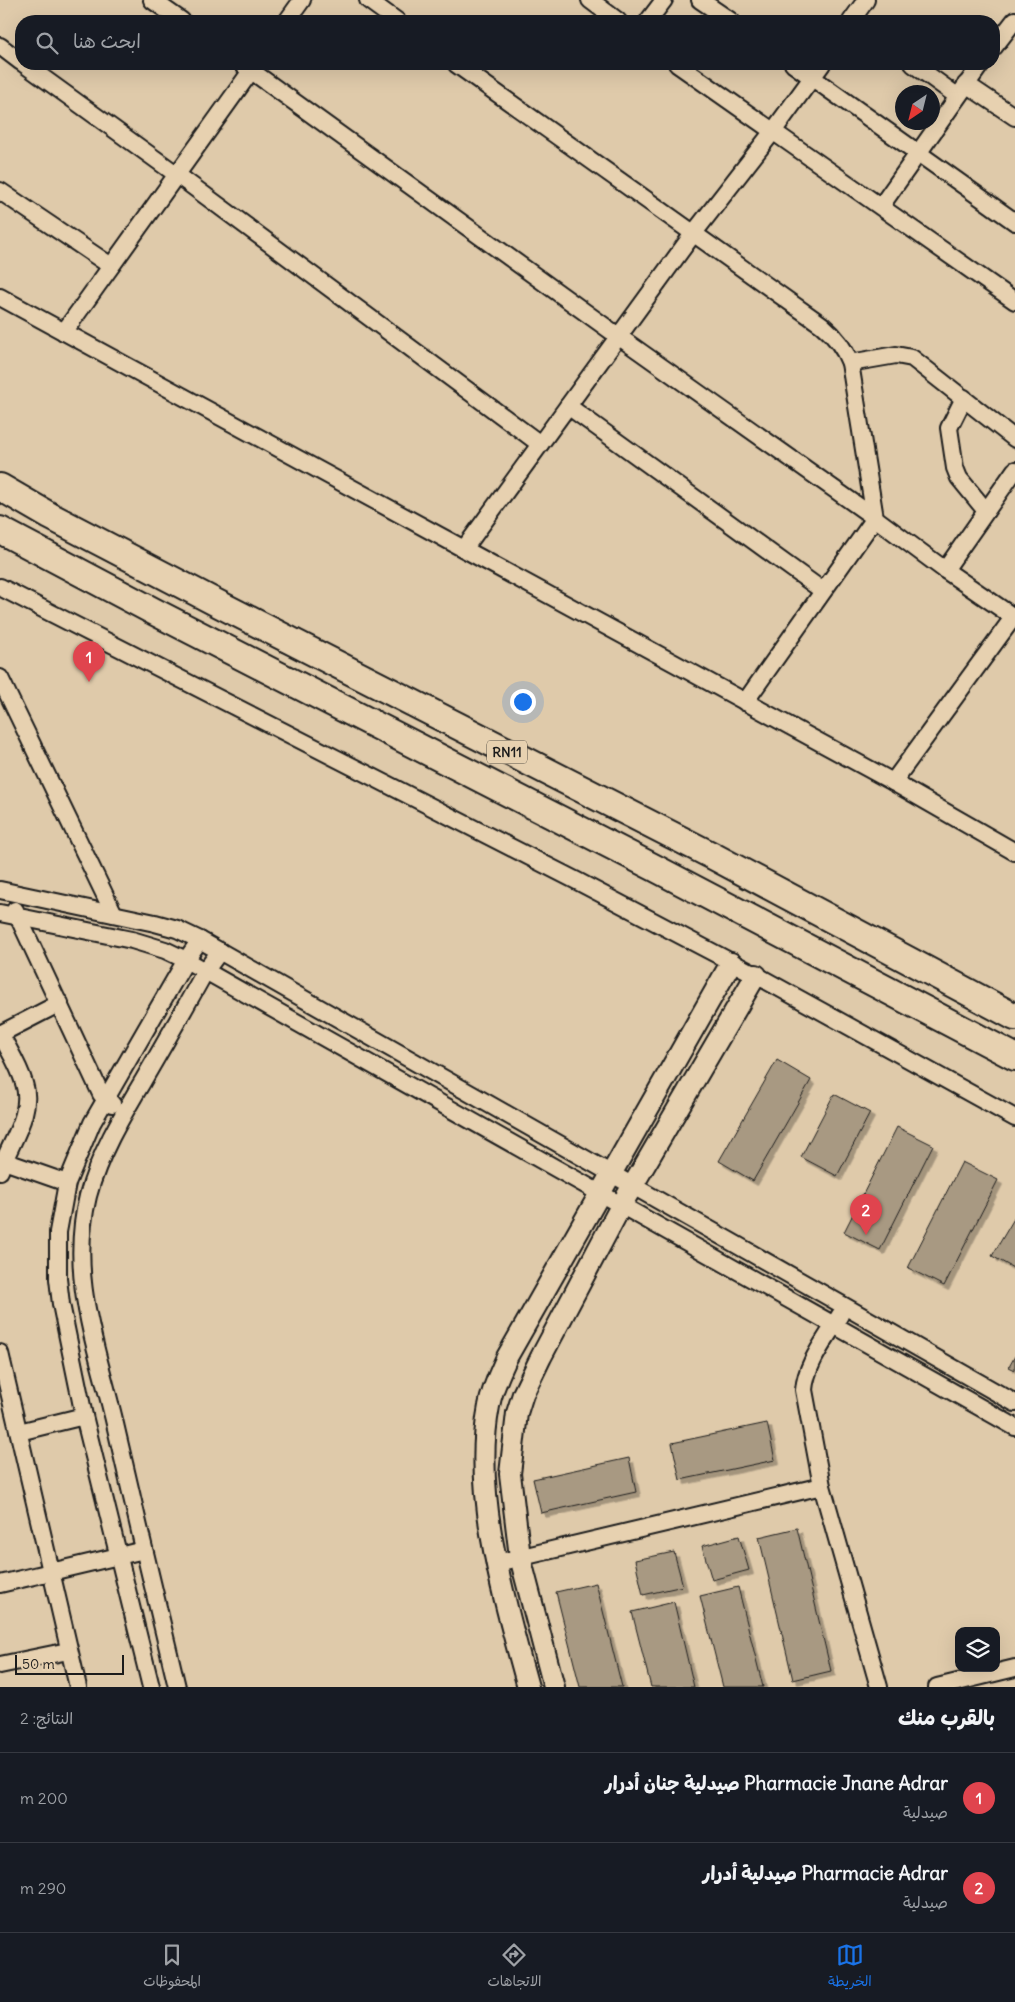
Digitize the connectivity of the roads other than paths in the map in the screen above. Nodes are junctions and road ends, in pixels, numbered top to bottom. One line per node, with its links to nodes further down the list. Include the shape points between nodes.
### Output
1 (152, 0): 8 (street)
2 (302, 0): 9 (street)
3 (368, 0): 10 (street)
4 (590, 0): 11 (street)
5 (664, 0): 12 (street)
6 (700, 0): 13 (street)
7 (866, 0): 14 (street)
8 (173, 15)
9 (291, 15)
10 (389, 15)
11 (610, 15)
12 (653, 15)
13 (722, 15)
14 (856, 15)
15 (1015, 20): 16 (street)
16 (1000, 39)
17 (0, 46): 18 (street)
18 (15, 57)
19 (32, 70): 31 (street)
20 (247, 70): 31 (street)
21 (255, 70): 40 (street)
22 (464, 70): 35 (street)
23 (687, 70): 29 (street)
24 (817, 70): 29 (street); 30 (street)
25 (923, 70): 27 (street)
26 (976, 70): 27 (street)
27 (961, 90): 28 (street); 30 (street)
28 (1015, 117)
29 (774, 130): 33 (street); 35 (street)
30 (919, 153): 33 (street); 34 (street)
31 (176, 174): 36 (street); 45 (street)
32 (0, 191): 36 (street)
33 (881, 206): 38 (street)
34 (1015, 222)
35 (693, 234): 40 (street); 41 (street, via 822,325 835,336)
36 (111, 266): 39 (street)
37 (0, 297): 39 (street)
38 (1015, 301)
39 (64, 332): 51 (street)
40 (618, 336): 43 (street); 49 (street)
41 (850, 363): 42 (street, via 896,355 912,358); 49 (street)
42 (964, 398): 44 (street); 48 (street, via 948,428 954,468)
43 (568, 406): 45 (street); 54 (street)
44 (1015, 440)
45 (540, 444): 51 (street)
46 (1015, 470): 48 (street)
47 (0, 486): 71 (highway, RN11, via 50,516 713,856)
48 (986, 511): 52 (street)
49 (875, 518): 52 (street); 54 (street)
50 (0, 530): 73 (highway, RN11)
51 (464, 549): 57 (street)
52 (945, 570): 55 (street)
53 (0, 587): 67 (street)
54 (823, 591): 57 (street)
55 (1015, 616): 58 (street)
56 (0, 678): 62 (street)
57 (745, 702): 58 (street)
58 (893, 782): 59 (street)
59 (1015, 852)
60 (2, 888): 62 (street); 63 (street)
61 (0, 913): 63 (street)
62 (114, 914): 64 (street, via 177,929)
63 (18, 916): 66 (street, via 132,940); 70 (street)
64 (200, 940): 65 (street); 66 (street)
65 (220, 950): 68 (street); 80 (street)
66 (186, 960): 68 (street); 74 (street)
67 (731, 963): 69 (street); 80 (street)
68 (206, 970): 75 (street); 83 (street)
69 (756, 975): 76 (street); 82 (street)
70 (60, 1003): 72 (street); 74 (street)
71 (1015, 1016)
72 (0, 1033): 78 (street, via 20,1071 27,1095 24,1116)
73 (1015, 1057)
74 (105, 1098): 75 (street); 77 (street)
75 (125, 1111): 79 (street)
76 (1015, 1118)
77 (77, 1158): 79 (street); 81 (street)
78 (2, 1166): 81 (street)
79 (99, 1166): 93 (street, via 82,1226 81,1278)
80 (611, 1174): 82 (street); 83 (street)
81 (67, 1184): 89 (street, via 58,1232 58,1279)
82 (633, 1186): 84 (street); 85 (street)
83 (601, 1192): 84 (street); 96 (street, via 495,1382 483,1452)
84 (622, 1204): 86 (street); 95 (street, via 541,1357 517,1413 510,1474)
85 (845, 1306): 86 (street); 88 (street)
86 (835, 1325): 90 (street); 92 (street, via 811,1365 804,1390)
87 (0, 1353): 91 (street)
88 (1015, 1403)
89 (84, 1416): 91 (street); 94 (street)
90 (1015, 1427)
91 (19, 1432): 97 (street)
92 (822, 1486): 95 (street); 107 (street)
93 (144, 1550): 94 (street); 104 (street)
94 (120, 1556): 97 (street); 103 (street)
95 (520, 1557): 96 (street); 106 (street)
96 (497, 1563): 105 (street)
97 (52, 1571): 98 (street); 99 (street)
98 (0, 1584)
99 (68, 1650): 100 (street); 102 (street)
100 (0, 1664)
101 (1015, 1668): 108 (street)
102 (78, 1687)
103 (151, 1687)
104 (177, 1687)
105 (528, 1687)
106 (554, 1687)
107 (879, 1687)
108 (937, 1687)

